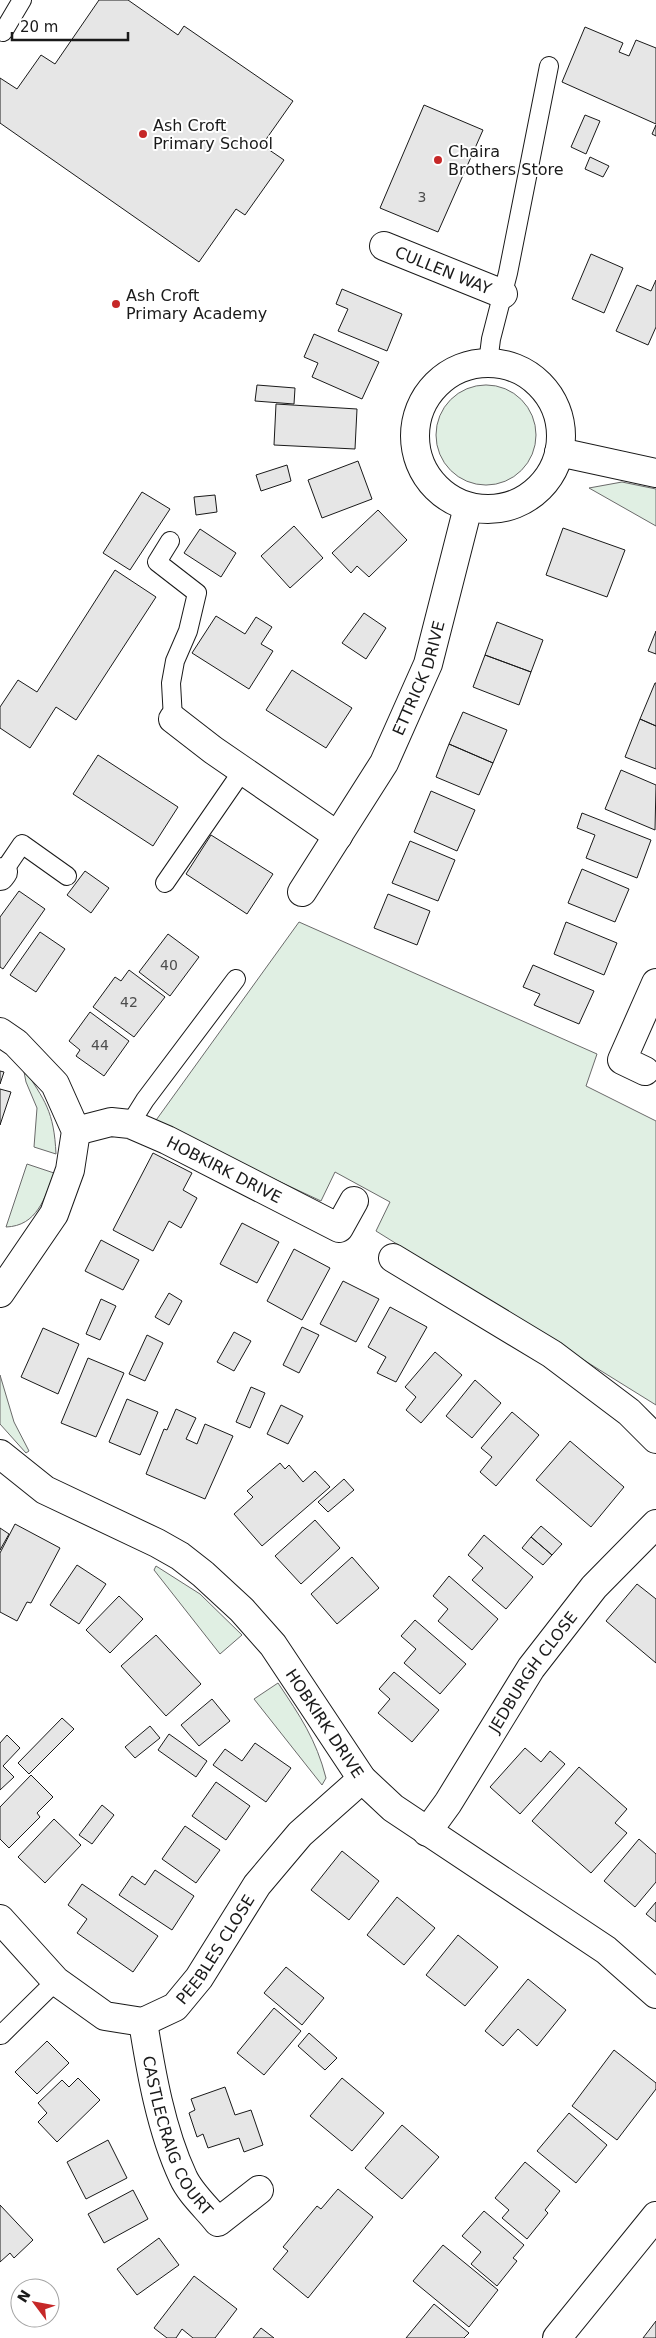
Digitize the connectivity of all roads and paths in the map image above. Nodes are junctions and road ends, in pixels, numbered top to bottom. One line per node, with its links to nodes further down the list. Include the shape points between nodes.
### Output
1 (22, 0): 2 (lane)
2 (3, 32)
3 (549, 66): 5 (lane)
4 (384, 246): 5 (street, CULLEN WAY)
5 (502, 294): 6 (lane)
6 (488, 362): 7 (street, via 511,366 532,378 548,395 558,416 561,432); 9 (street, via 465,366 444,377 428,393 418,414 414,438 418,460 429,481 446,497)
7 (559, 452): 8 (street); 9 (street, via 539,488 518,503 493,509)
8 (656, 473)
9 (468, 507): 13 (street, ETTRICK DRIVE, via 428,664 384,762)
10 (170, 541): 11 (lane, via 156,562 197,593 188,631 175,661 171,683)
11 (173, 719): 12 (street)
12 (243, 770): 13 (street); 16 (lane)
13 (338, 836): 17 (street, ETTRICK DRIVE)
14 (1, 874): 15 (lane, via 22,844)
15 (67, 876)
16 (165, 882)
17 (302, 892)
18 (236, 979): 22 (lane)
19 (656, 983): 21 (street, via 622,1060)
20 (0, 1032): 23 (street, via 16,1043 55,1084)
21 (645, 1072)
22 (130, 1124): 23 (street, HOBKIRK DRIVE, via 111,1122); 24 (street, HOBKIRK DRIVE, via 339,1228)
23 (76, 1131): 26 (street, via 70,1170 54,1214)
24 (354, 1201)
25 (393, 1258): 28 (street, via 552,1354 629,1412)
26 (9, 1259): 27 (street)
27 (0, 1293)
28 (656, 1438)
29 (0, 1454): 31 (street, HOBKIRK DRIVE, via 45,1490 158,1543 203,1574 273,1645)
30 (656, 1524): 32 (street, JEDBURGH CLOSE, via 594,1587 531,1668)
31 (362, 1779): 32 (street, HOBKIRK DRIVE, via 393,1808); 36 (street, PEEBLES CLOSE, via 300,1834 257,1885 199,1978 175,2007)
32 (427, 1832): 35 (street, HOBKIRK DRIVE, via 606,1950)
33 (0, 1919): 34 (street)
34 (56, 1981): 36 (street, via 105,2016); 37 (lane)
35 (656, 1994)
36 (143, 2022): 38 (street, CASTLECRAIG COURT, via 164,2124 183,2178 218,2222)
37 (1, 2036)
38 (259, 2190)
39 (656, 2216): 40 (street)
40 (566, 2335)

